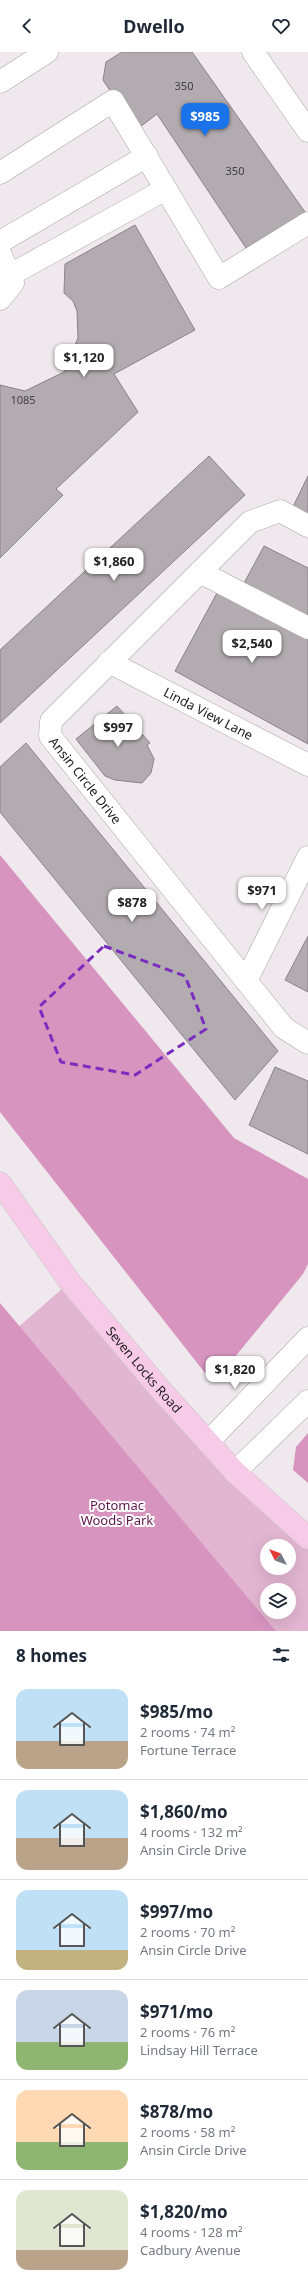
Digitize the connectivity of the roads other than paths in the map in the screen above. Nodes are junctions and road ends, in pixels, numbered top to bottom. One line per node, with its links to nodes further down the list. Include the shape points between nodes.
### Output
1 (47, 52): 3 (street)
2 (253, 52): 4 (street)
3 (0, 82)
4 (308, 131)
5 (147, 156): 6 (street, via 113,101); 7 (street); 9 (street)
6 (0, 173)
7 (166, 189): 8 (street, via 219,278); 11 (street)
8 (308, 224)
9 (0, 242)
10 (0, 253): 11 (street)
11 (10, 275): 12 (street, via 13,283)
12 (0, 299)
13 (308, 526): 14 (street, Ansin Circle Drive, via 280,511 250,522)
14 (200, 572): 15 (street); 16 (street, Ansin Circle Drive)
15 (308, 628)
16 (109, 662): 17 (street, Linda View Lane); 19 (street, Ansin Circle Drive, via 51,721 50,736)
17 (308, 765)
18 (308, 857): 19 (street)
19 (246, 981): 20 (street, Ansin Circle Drive, via 284,1028)
20 (308, 1043)
21 (0, 1183): 24 (main road, Seven Locks Road, via 70,1282)
22 (308, 1338): 24 (street)
23 (308, 1401): 25 (street)
24 (208, 1442): 25 (main road, Seven Locks Road)
25 (235, 1472): 26 (main road, Seven Locks Road)
26 (308, 1538)

